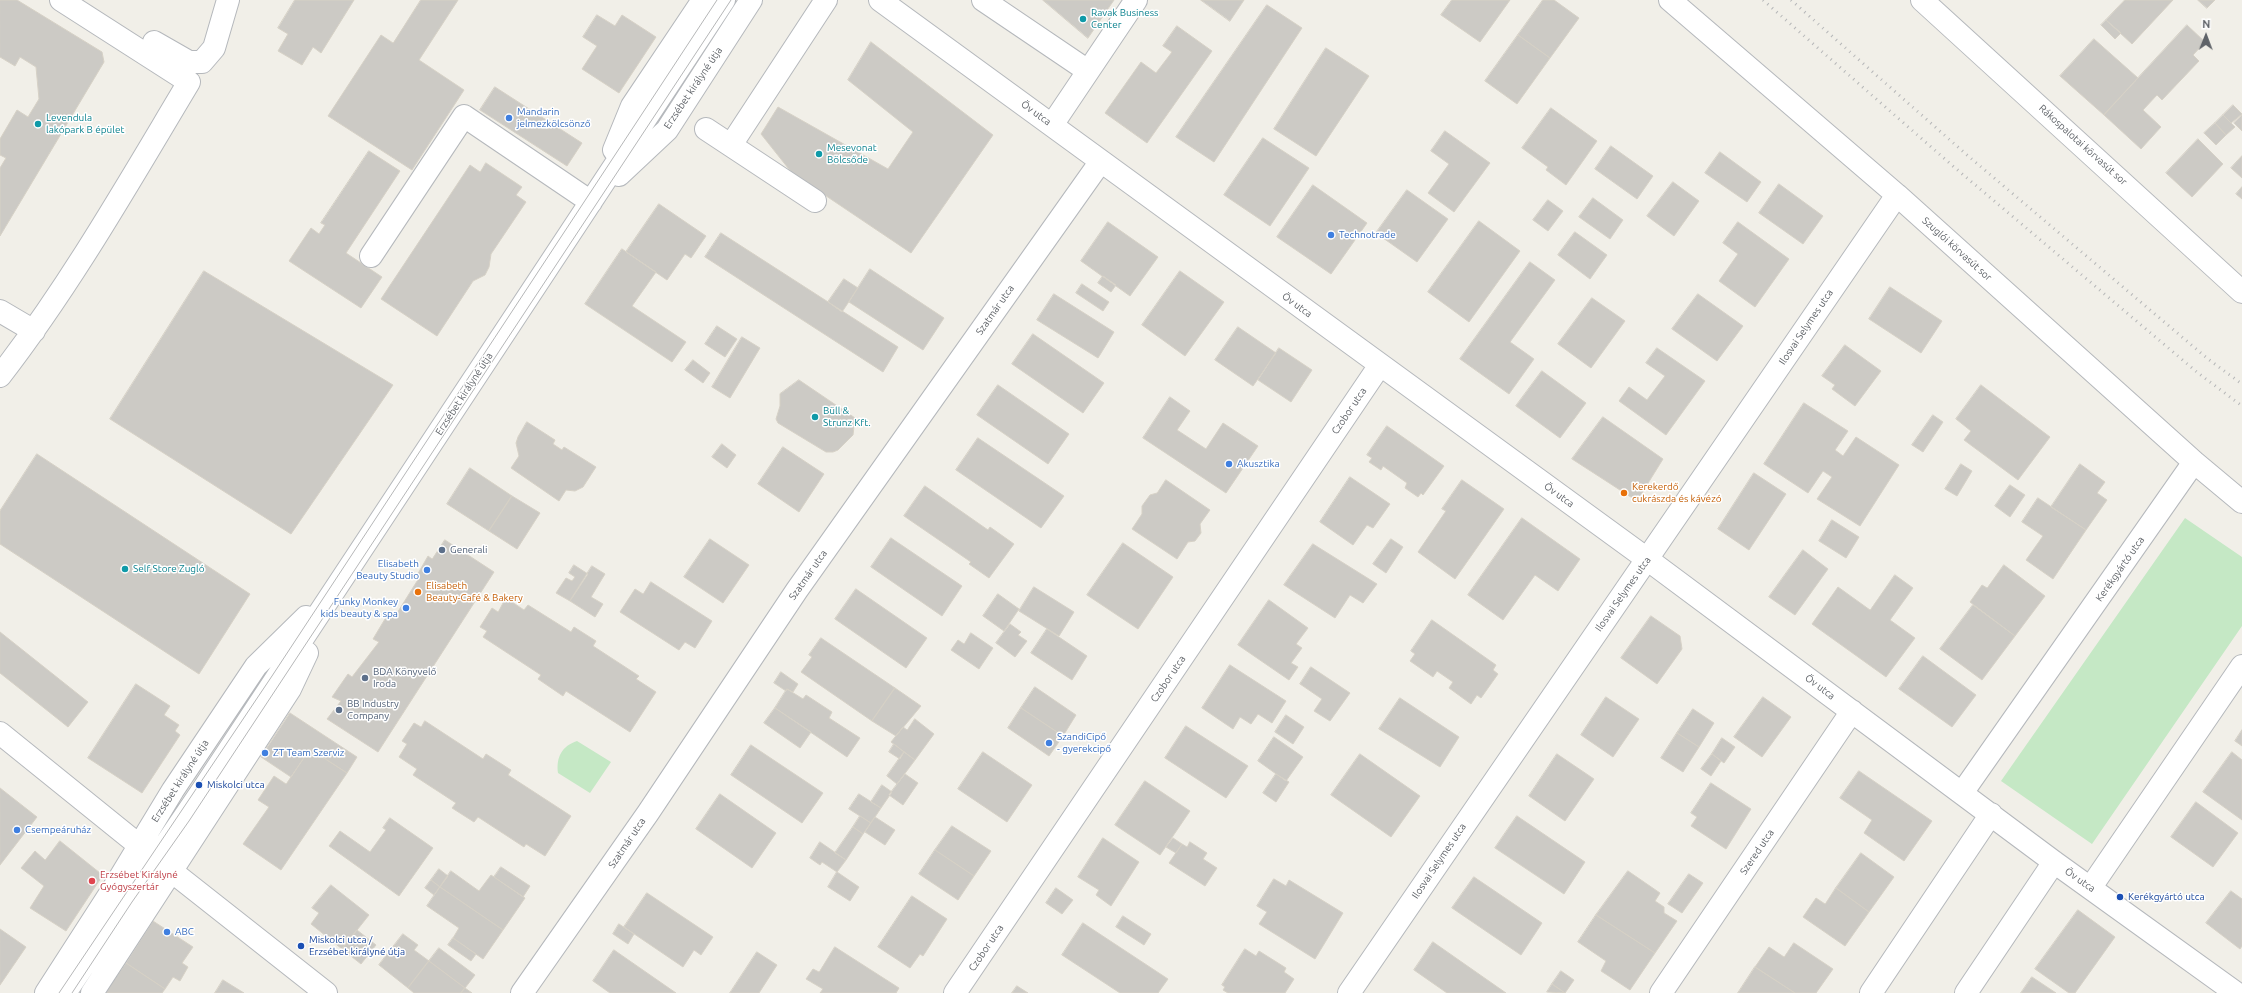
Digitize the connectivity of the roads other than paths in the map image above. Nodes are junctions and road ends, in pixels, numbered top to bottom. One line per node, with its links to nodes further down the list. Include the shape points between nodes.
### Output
1 (61, 0): 24 (street, via 190,82)
2 (86, 0): 3 (street, via 189,62 202,62 214,48)
3 (228, 0)
4 (703, 0): 20 (street, Erzsébet királyné útja, via 632,106)
5 (724, 0): 20 (street, Erzsébet királyné útja)
6 (752, 0): 20 (street, Erzsébet királyné útja, via 667,130)
7 (826, 0): 16 (street)
8 (880, 0): 14 (street, Öv utca)
9 (983, 0): 13 (street)
10 (1136, 0): 13 (street)
11 (1670, 0): 18 (street, Szuglói körvasút sor)
12 (1922, 0): 22 (street, Rákospalotai körvasút sor)
13 (1088, 71): 14 (street)
14 (1052, 125): 17 (street, Öv utca)
15 (706, 129): 16 (street)
16 (731, 145): 19 (street)
17 (1101, 161): 25 (street, Öv utca); 44 (street, Szatmár utca, via 797,590 648,813)
18 (1897, 195): 27 (street, Szuglói körvasút sor); 29 (street, Ilosvai Selymes utca)
19 (815, 201)
20 (591, 202): 21 (street, via 464,116); 30 (street, Erzsébet királyné útja)
21 (371, 256)
22 (2242, 292)
23 (0, 312): 24 (street)
24 (34, 331): 26 (street)
25 (1380, 365): 29 (street, Öv utca); 45 (street, Czobor utca)
26 (0, 376)
27 (2194, 462): 28 (street, Szuglói körvasút sor); 34 (street, Kerékgyártó utca)
28 (2242, 502)
29 (1647, 559): 32 (street, Öv utca); 46 (street, Ilosvai Selymes utca)
30 (337, 587): 36 (street, Erzsébet királyné útja, via 256,666 172,790); 38 (street, Erzsébet királyné útja, via 290,689)
31 (2242, 666): 39 (street)
32 (1852, 711): 34 (street, Öv utca); 47 (street, Szered utca)
33 (0, 733): 36 (street)
34 (1962, 793): 35 (street, Öv utca)
35 (1991, 814): 37 (street, Öv utca); 48 (street)
36 (138, 846): 38 (street); 40 (street, Erzsébet királyné útja)
37 (2054, 862): 39 (street, Öv utca); 49 (street)
38 (163, 865): 41 (street, Erzsébet királyné útja); 42 (street, Erzsébet királyné útja); 43 (street)
39 (2092, 887): 50 (street, Öv utca)
40 (46, 993)
41 (65, 993)
42 (92, 993)
43 (326, 993)
44 (522, 993)
45 (956, 993)
46 (1349, 993)
47 (1662, 993)
48 (1871, 993)
49 (1966, 993)
50 (2236, 993)

